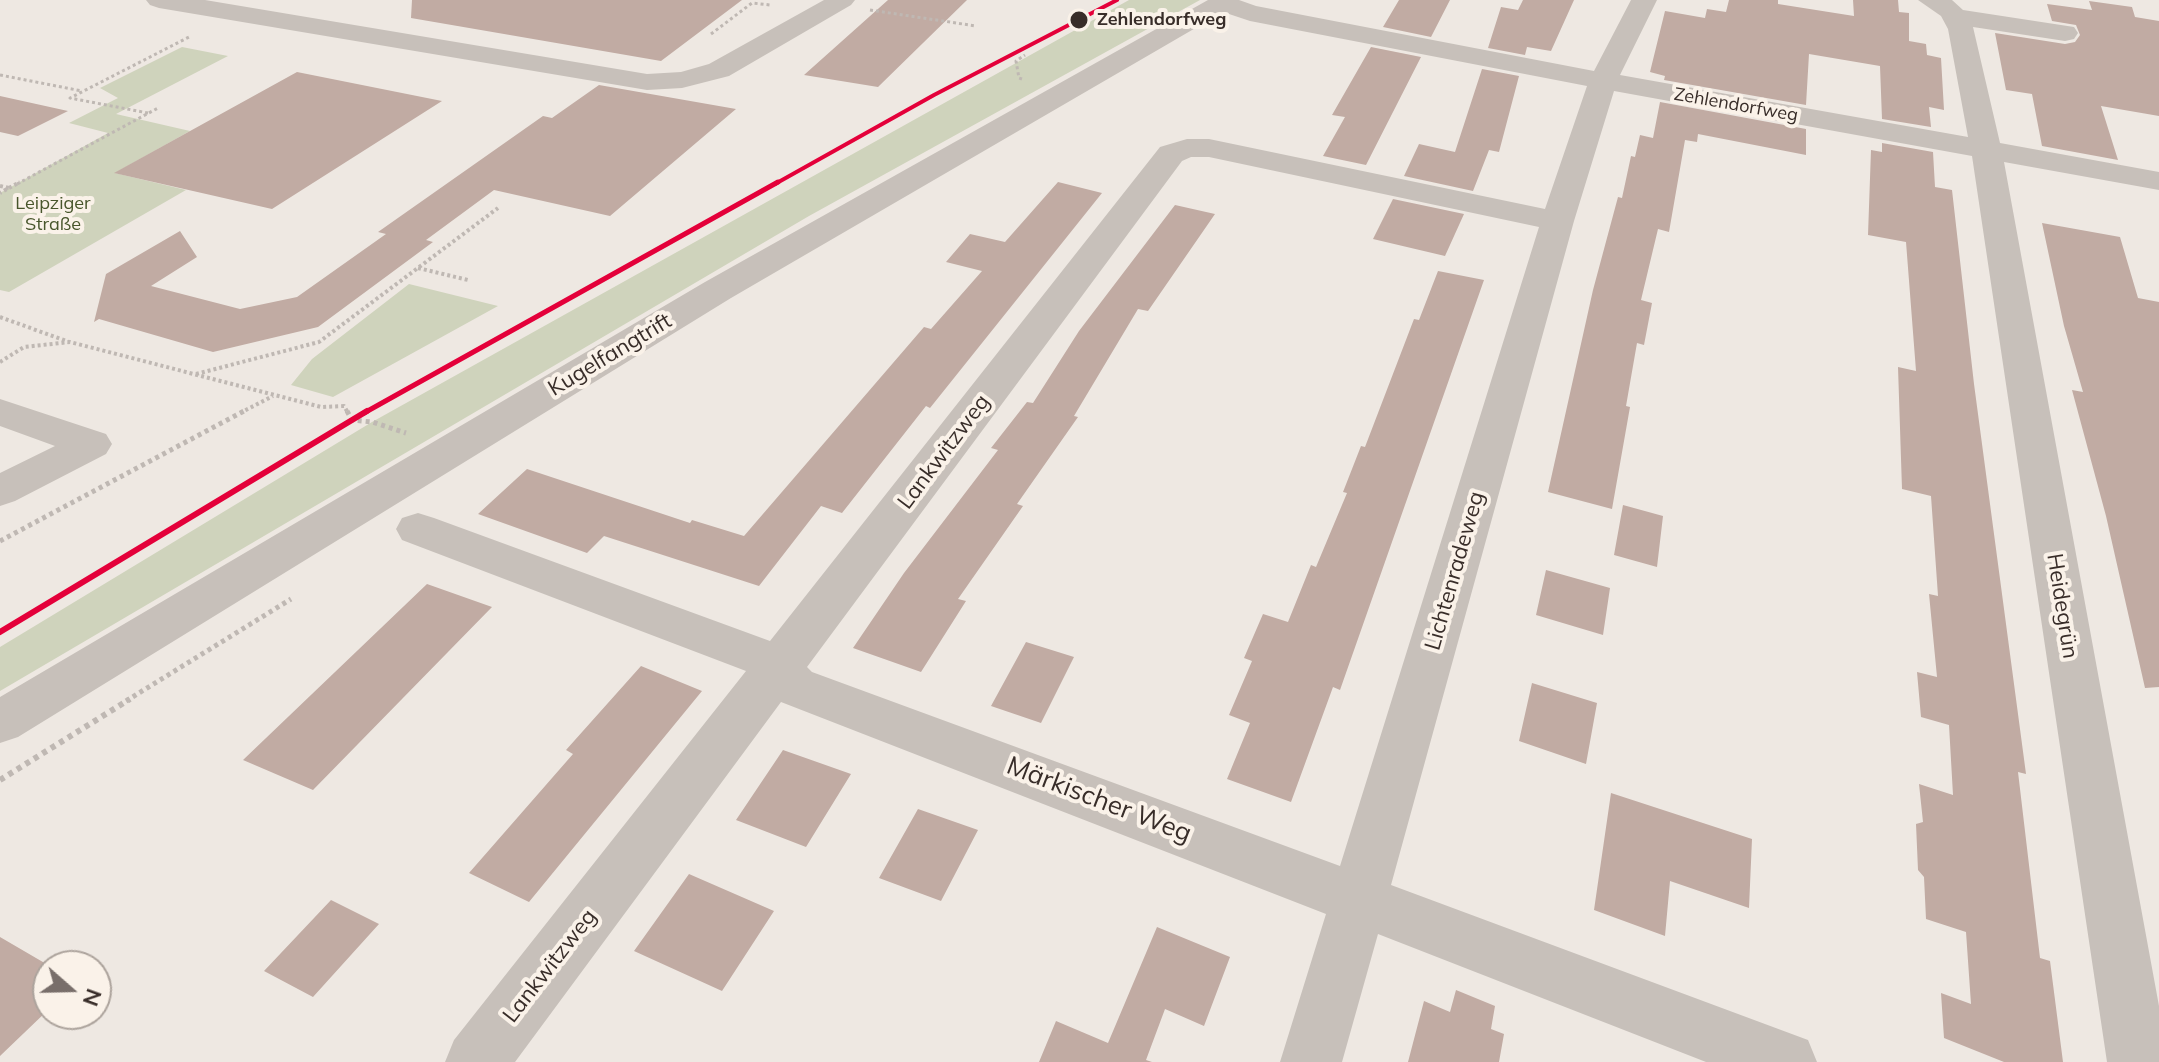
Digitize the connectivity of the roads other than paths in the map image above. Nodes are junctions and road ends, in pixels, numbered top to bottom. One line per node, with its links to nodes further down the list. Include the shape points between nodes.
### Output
1 (159, 0): 8 (street)
2 (306, 0): 8 (street)
3 (1644, 0): 10 (street, Lichtenradeweg)
4 (1931, 0): 7 (street, via 1944,4)
5 (838, 2): 8 (street, via 719,70 647,82)
6 (1224, 2): 10 (street, Zehlendorfweg, via 1250,13); 18 (street, Kugelfangtrift, via 718,290)
7 (1956, 17): 9 (street); 11 (street, Heidegrün)
8 (271, 19)
9 (2065, 33)
10 (1603, 81): 11 (street, Zehlendorfweg); 13 (street, Lichtenradeweg)
11 (1986, 150): 12 (street, Zehlendorfweg); 23 (street, Heidegrün)
12 (2159, 181)
13 (1557, 221): 17 (street, Lankwitzweg, via 1209,148 1171,154); 19 (street, Lichtenradeweg)
14 (0, 412): 15 (street, via 92,444)
15 (0, 491)
16 (418, 529): 17 (street, Märkischer Weg)
17 (772, 664): 19 (street, Märkischer Weg, via 795,686); 20 (street, Lankwitzweg)
18 (0, 722)
19 (1360, 899): 21 (street, Lichtenradeweg); 22 (street, Märkischer Weg)
20 (476, 1062)
21 (1311, 1062)
22 (1786, 1062)
23 (2138, 1062)

